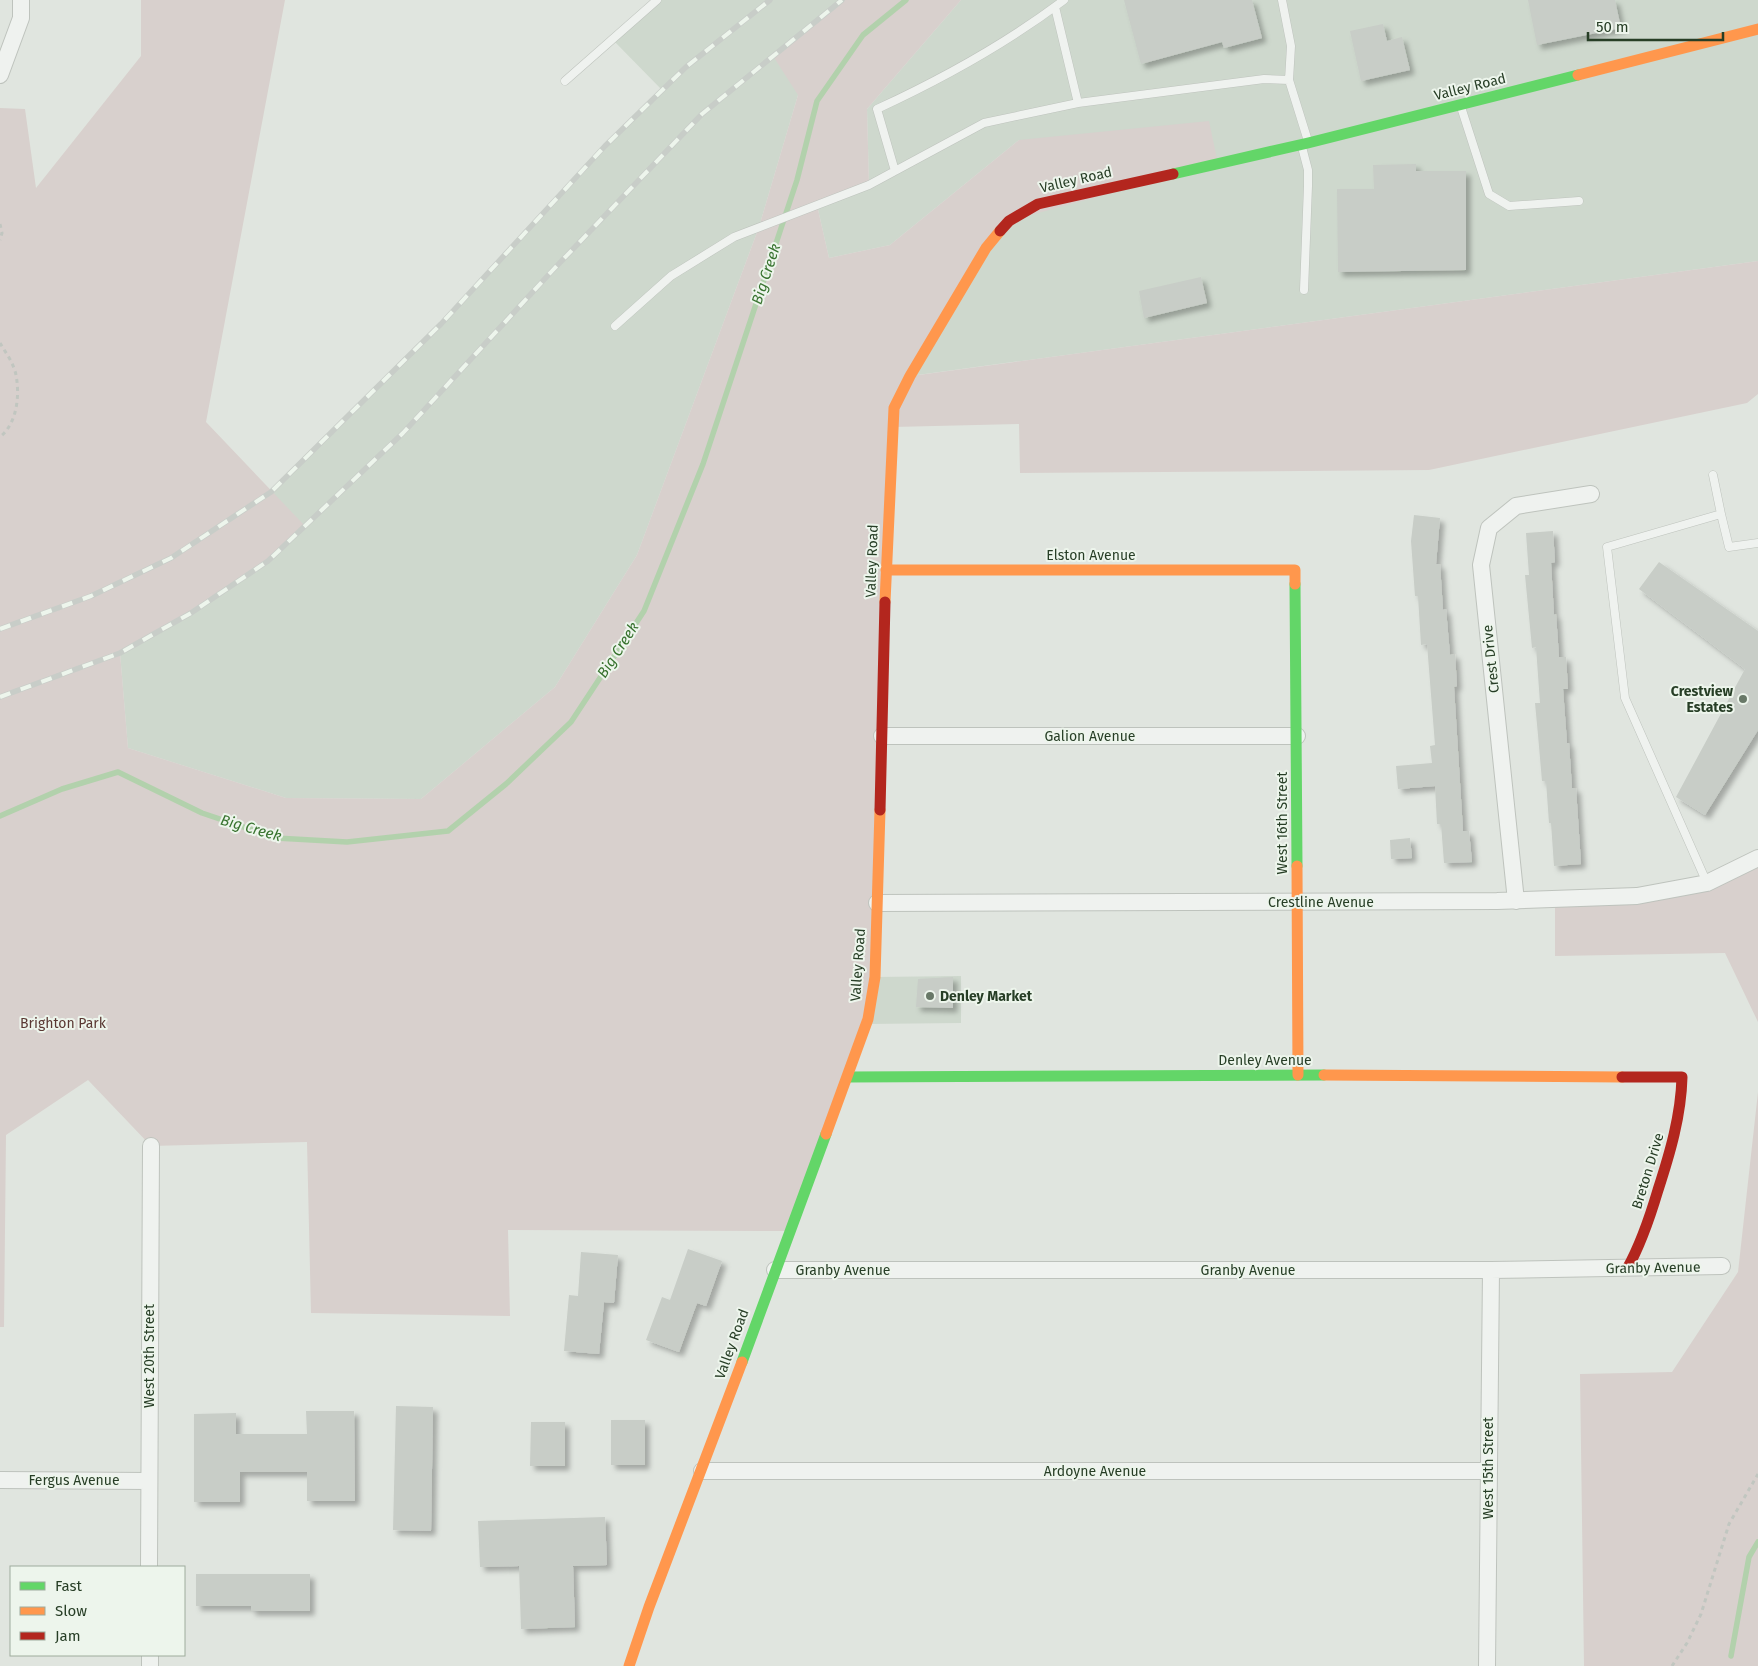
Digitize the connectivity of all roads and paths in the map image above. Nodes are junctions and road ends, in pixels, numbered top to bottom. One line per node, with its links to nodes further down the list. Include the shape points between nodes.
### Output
1 (20, 0): 7 (street, via 20,18)
2 (657, 0): 9 (lane)
3 (1064, 0): 5 (lane)
4 (1282, 0): 8 (lane, via 1292,46)
5 (1055, 7): 10 (lane); 13 (lane, via 998,44 877,109)
6 (1758, 29): 11 (street, Valley Road)
7 (2, 66)
8 (1289, 80): 10 (lane, via 1264,78); 12 (lane)
9 (565, 81)
10 (1078, 102): 13 (lane, via 984,123)
11 (1460, 105): 12 (street, Valley Road); 14 (lane, via 1489,194 1509,206)
12 (1305, 144): 17 (lane, via 1308,186); 25 (street, Valley Road, via 1038,204 1009,220 986,248 894,408)
13 (895, 171): 18 (lane, via 869,185 734,237 671,276)
14 (1580, 201)
15 (0, 224): 16 (path)
16 (0, 240)
17 (1304, 290)
18 (615, 326)
19 (0, 344): 20 (path, via 16,374 17,396 15,414)
20 (0, 438)
21 (1713, 474): 23 (lane)
22 (1590, 494): 31 (street, Crest Drive, via 1516,506 1489,528 1481,565)
23 (1721, 514): 24 (lane, via 1730,547); 30 (lane, via 1608,547 1625,698)
24 (1758, 543)
25 (886, 570): 26 (street, Elston Avenue); 27 (street, Valley Road)
26 (1295, 570): 28 (street, West 16th Street)
27 (882, 736): 28 (street, Galion Avenue); 32 (street, Valley Road)
28 (1297, 736): 33 (street, West 16th Street)
29 (1758, 858): 30 (street, Crestline Avenue)
30 (1707, 882): 31 (street, Crestline Avenue, via 1637,896)
31 (1516, 901): 33 (street, Crestline Avenue)
32 (877, 903): 33 (street, Crestline Avenue); 35 (street, Valley Road, via 875,982 868,1019)
33 (1297, 903): 34 (street, West 16th Street)
34 (1298, 1075): 35 (street, Denley Avenue); 36 (street, Denley Avenue)
35 (848, 1077): 40 (street, Valley Road)
36 (1682, 1077): 39 (street, Breton Drive, via 1682,1104 1677,1130 1640,1247)
37 (151, 1146): 46 (street, West 20th Street)
38 (1722, 1266): 39 (street, Granby Avenue)
39 (1627, 1269): 41 (street, Granby Avenue)
40 (775, 1270): 41 (street, Granby Avenue); 42 (street, Valley Road)
41 (1491, 1270): 43 (street, West 15th Street)
42 (702, 1471): 43 (street, Ardoyne Avenue); 48 (street, Valley Road)
43 (1488, 1471): 49 (street, West 15th Street)
44 (1758, 1474): 50 (path, via 1729,1524 1700,1614 1688,1643)
45 (0, 1480): 46 (street, Fergus Avenue)
46 (148, 1481): 47 (street, West 20th Street)
47 (149, 1566)
48 (629, 1666)
49 (1487, 1666)
50 (1672, 1666)

